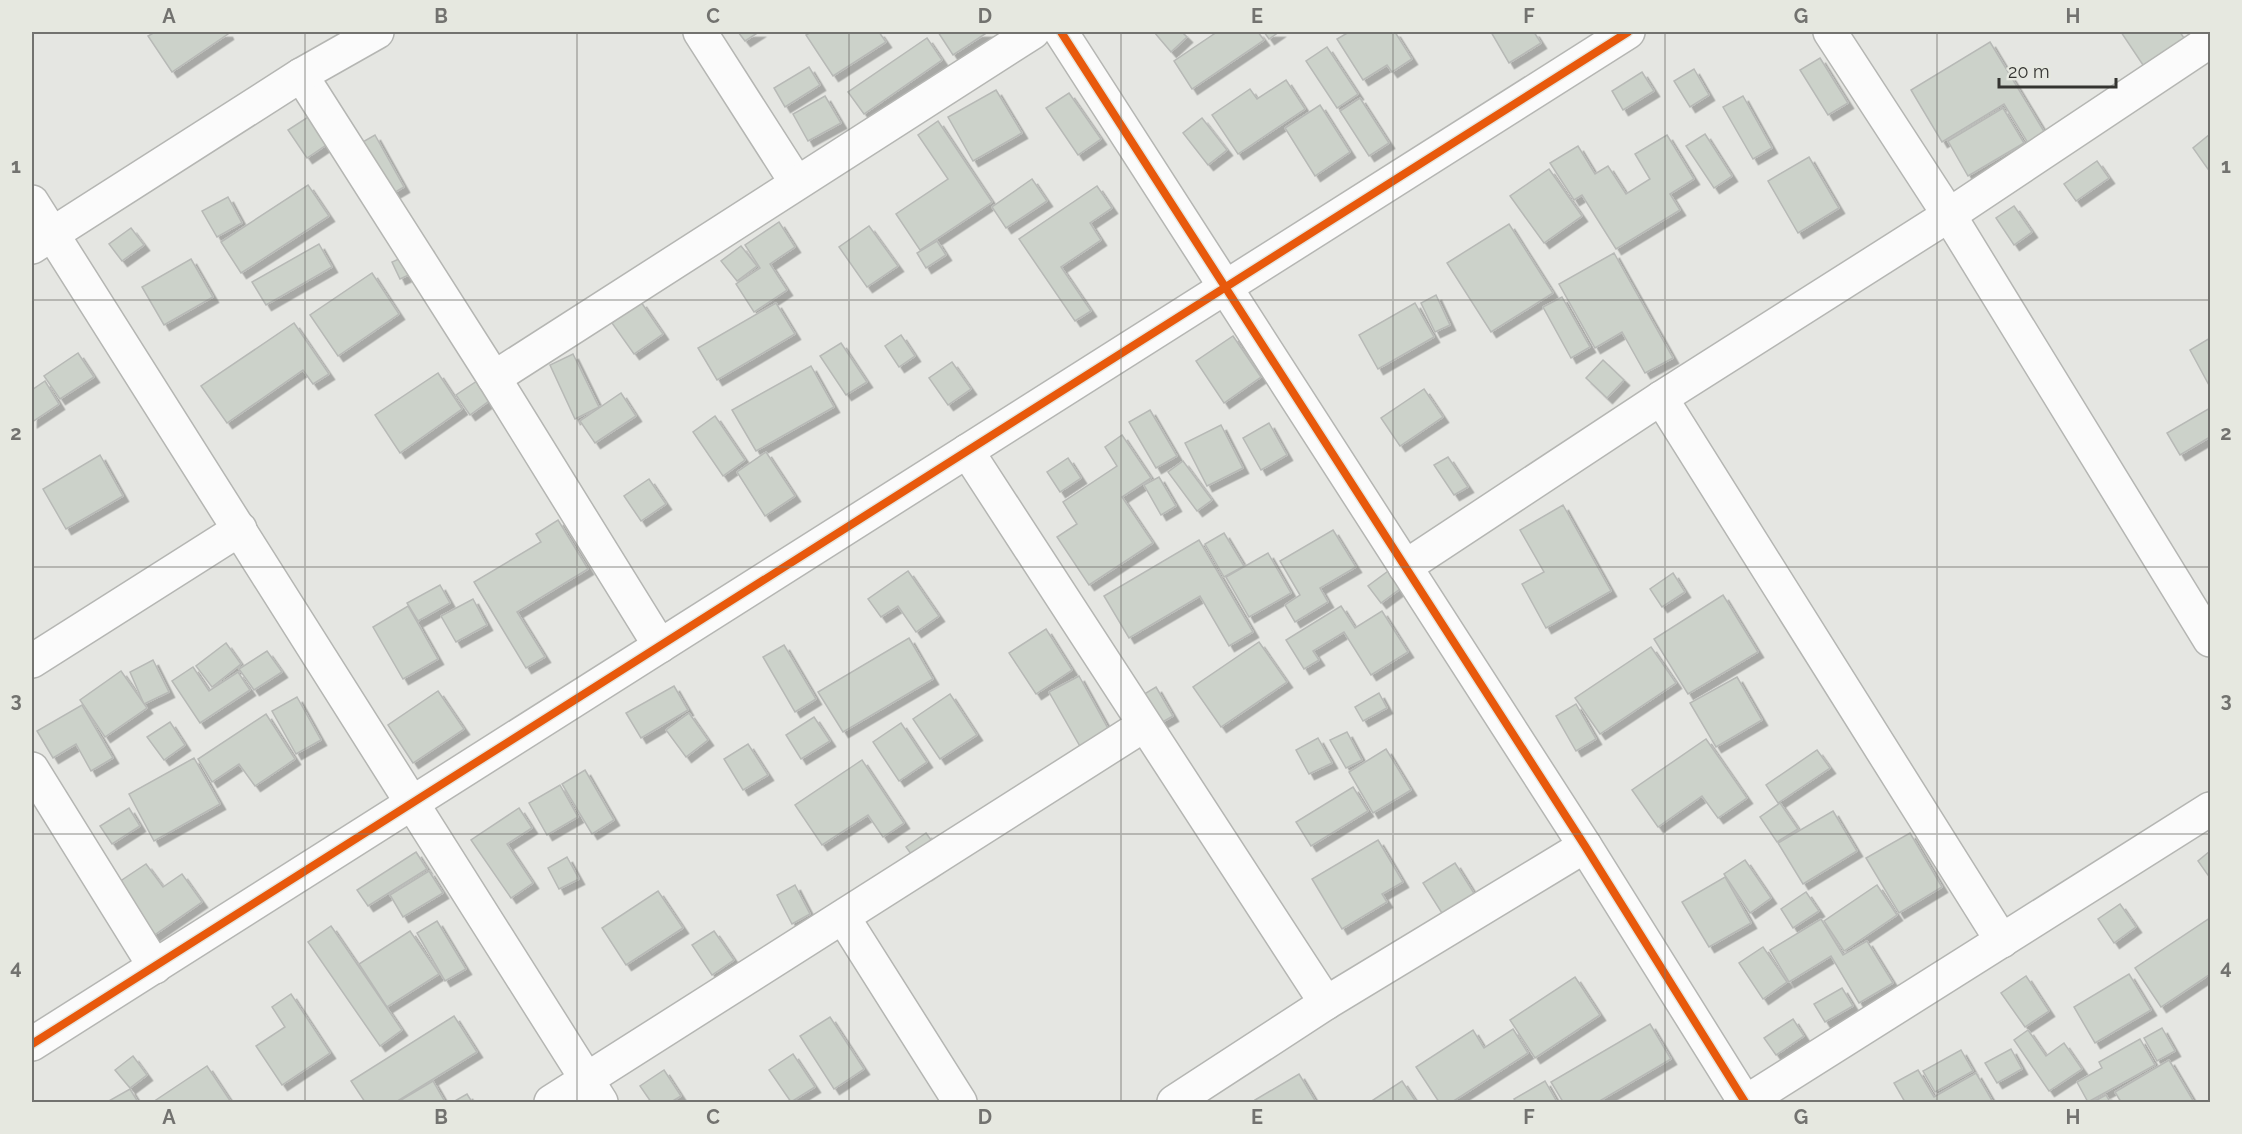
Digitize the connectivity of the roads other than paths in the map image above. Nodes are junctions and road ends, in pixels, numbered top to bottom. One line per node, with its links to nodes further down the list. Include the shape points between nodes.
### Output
1 (377, 32): 8 (street)
2 (700, 32): 9 (street)
3 (1033, 32): 9 (street)
4 (1061, 32): 13 (street)
5 (1628, 32): 13 (street)
6 (1830, 32): 11 (street)
7 (2211, 41): 11 (street)
8 (301, 75): 12 (street); 14 (street)
9 (796, 182): 14 (street)
10 (32, 202): 12 (street)
11 (1948, 215): 15 (street); 19 (street)
12 (41, 241): 17 (street)
13 (1225, 285): 16 (street); 18 (street)
14 (494, 378): 20 (street)
15 (1661, 398): 18 (street); 28 (street)
16 (967, 451): 20 (street); 22 (street)
17 (240, 529): 21 (street); 24 (street)
18 (1405, 567): 26 (street)
19 (2211, 640)
20 (660, 646): 24 (street)
21 (32, 661)
22 (1144, 724): 27 (street); 30 (street)
23 (32, 770): 29 (street)
24 (413, 803): 29 (street); 32 (street)
25 (2211, 809): 28 (street)
26 (1585, 846): 30 (street); 36 (street)
27 (843, 917): 32 (street); 34 (street)
28 (2002, 941): 36 (street)
29 (155, 967): 31 (street)
30 (1326, 1003): 35 (street)
31 (32, 1044)
32 (594, 1091): 33 (street)
33 (551, 1102)
34 (960, 1102)
35 (1174, 1102)
36 (1746, 1102)

